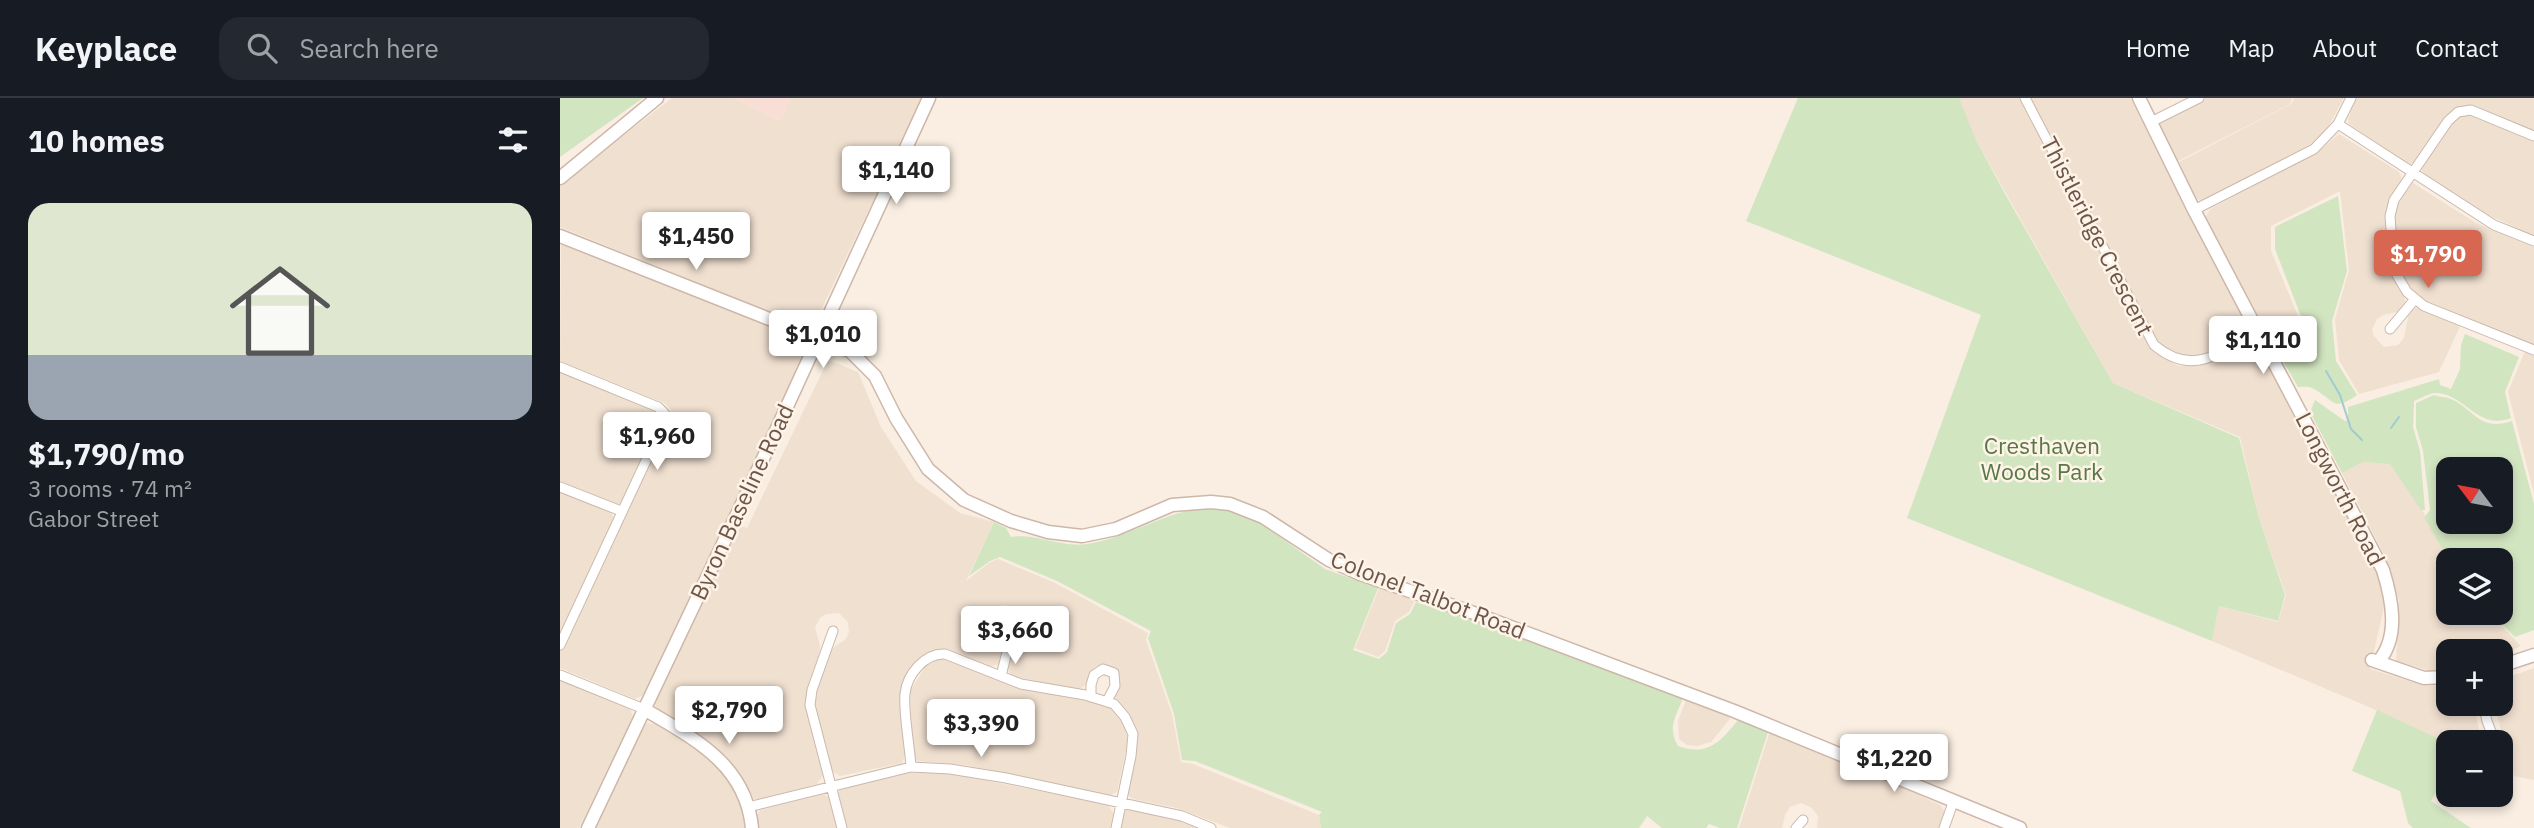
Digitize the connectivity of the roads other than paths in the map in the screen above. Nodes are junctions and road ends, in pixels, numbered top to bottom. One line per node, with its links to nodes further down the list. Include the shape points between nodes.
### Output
1 (657, 98): 11 (main road)
2 (929, 98): 18 (main road, Byron Baseline Road)
3 (2025, 98): 17 (street, Thistleridge Crescent, via 2154,345 2168,357 2202,361)
4 (2139, 98): 7 (main road, Longworth Road)
5 (2199, 98): 7 (street)
6 (2351, 98): 8 (street)
7 (2151, 122): 12 (main road, Longworth Road)
8 (2338, 124): 10 (street); 12 (street, via 2314,149)
9 (2534, 136): 10 (street, via 2471,110 2458,111)
10 (2412, 173): 14 (street, via 2494,225); 15 (street, via 2389,216 2394,270)
11 (560, 178)
12 (2194, 210): 17 (main road, Longworth Road)
13 (560, 236): 18 (main road, Colonel Talbot Road)
14 (2534, 241)
15 (2415, 299): 16 (street); 19 (street)
16 (2390, 329)
17 (2259, 332): 30 (main road, Longworth Road, via 2383,570 2392,608 2390,632 2385,654 2375,661 2424,678)
18 (819, 339): 33 (main road, Byron Baseline Road); 36 (main road, Colonel Talbot Road, via 850,351 875,376 928,469 964,500 1011,521 1082,536 1115,529 1172,505 1230,505 1263,517 1329,560 1360,574 1734,710)
19 (2534, 350)
20 (560, 367): 22 (street, via 658,407 665,414)
21 (560, 487): 22 (street)
22 (621, 512): 25 (street)
23 (1006, 620): 29 (street, via 1008,648)
24 (832, 631): 35 (street, via 810,705)
25 (560, 645)
26 (2534, 655): 27 (main road)
27 (2513, 662)
28 (560, 675): 33 (street)
29 (1001, 676): 31 (street); 34 (street, via 945,654 924,660 905,693)
30 (2436, 678)
31 (1091, 697): 32 (street); 32 (street, via 1094,675 1103,669 1114,673 1115,686)
32 (1107, 701): 37 (street, via 1120,710 1133,734)
33 (644, 709): 38 (main road, via 712,753 733,775); 40 (main road, Byron Baseline Road)
34 (911, 766): 35 (street); 37 (street, via 1006,778)
35 (831, 785): 38 (street); 42 (street)
36 (1954, 800): 46 (street); 47 (main road, Colonel Talbot Road)
37 (1121, 802): 43 (street); 44 (street)
38 (748, 807): 41 (main road)
39 (1803, 820): 45 (street)
40 (588, 828)
41 (752, 828)
42 (842, 828)
43 (1116, 828)
44 (1211, 828)
45 (1796, 828)
46 (1944, 828)
47 (2020, 828)

